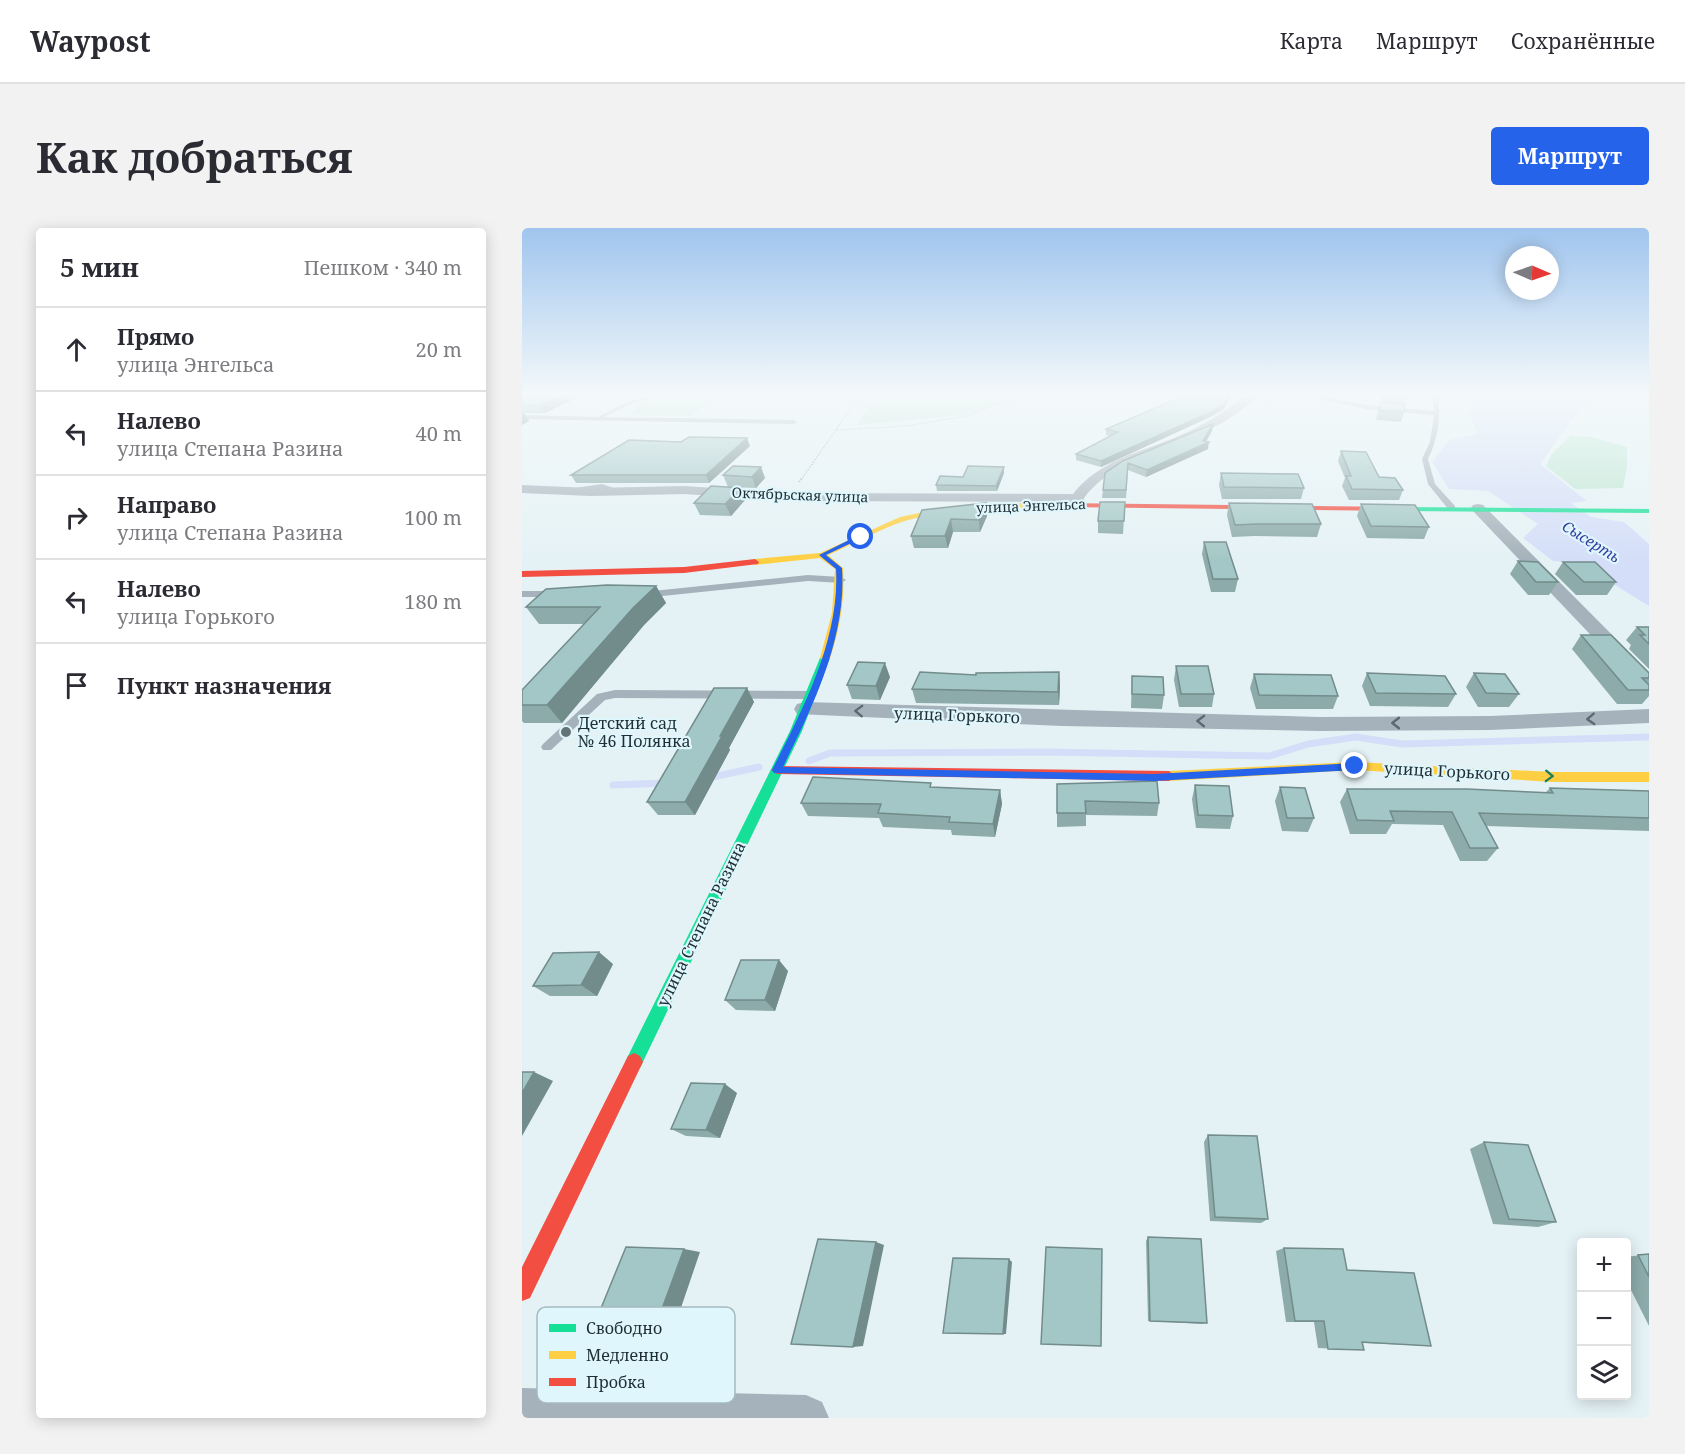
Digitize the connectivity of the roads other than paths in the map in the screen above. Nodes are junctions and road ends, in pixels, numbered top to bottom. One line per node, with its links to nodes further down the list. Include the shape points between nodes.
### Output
1 (1149, 451): 4 (street, via 1094,478)
2 (1429, 451): 6 (lane, via 1425,459 1432,484)
3 (522, 489): 5 (street, Октябрьская улица, via 684,490)
4 (1078, 501): 5 (street, Октябрьская улица); 6 (street, улица Энгельса)
5 (984, 503): 9 (street, улица Энгельса, via 903,519)
6 (1452, 508): 7 (street, улица Энгельса)
7 (1479, 508): 8 (street, улица Энгельса); 15 (street)
8 (1642, 511)
9 (822, 555): 10 (street, улица Энгельса, via 684,570); 11 (street, via 839,568)
10 (522, 574)
11 (841, 580): 14 (lane, via 808,578); 16 (street, улица Степана Разина, via 827,655)
12 (522, 594): 13 (lane)
13 (564, 594)
14 (632, 595)
15 (1649, 684)
16 (808, 702): 17 (street, улица Горького, one-way to 16, via 1491,723 1072,720); 18 (lane, via 615,694 601,697); 19 (street, улица Степана Разина)
17 (1649, 716)
18 (547, 747)
19 (777, 770): 20 (street, улица Горького, one-way to 20, via 1154,777 1355,766 1553,777); 21 (street, улица Степана Разина)
20 (1649, 777)
21 (522, 1290)
22 (522, 1411): 23 (street)
23 (806, 1418)

